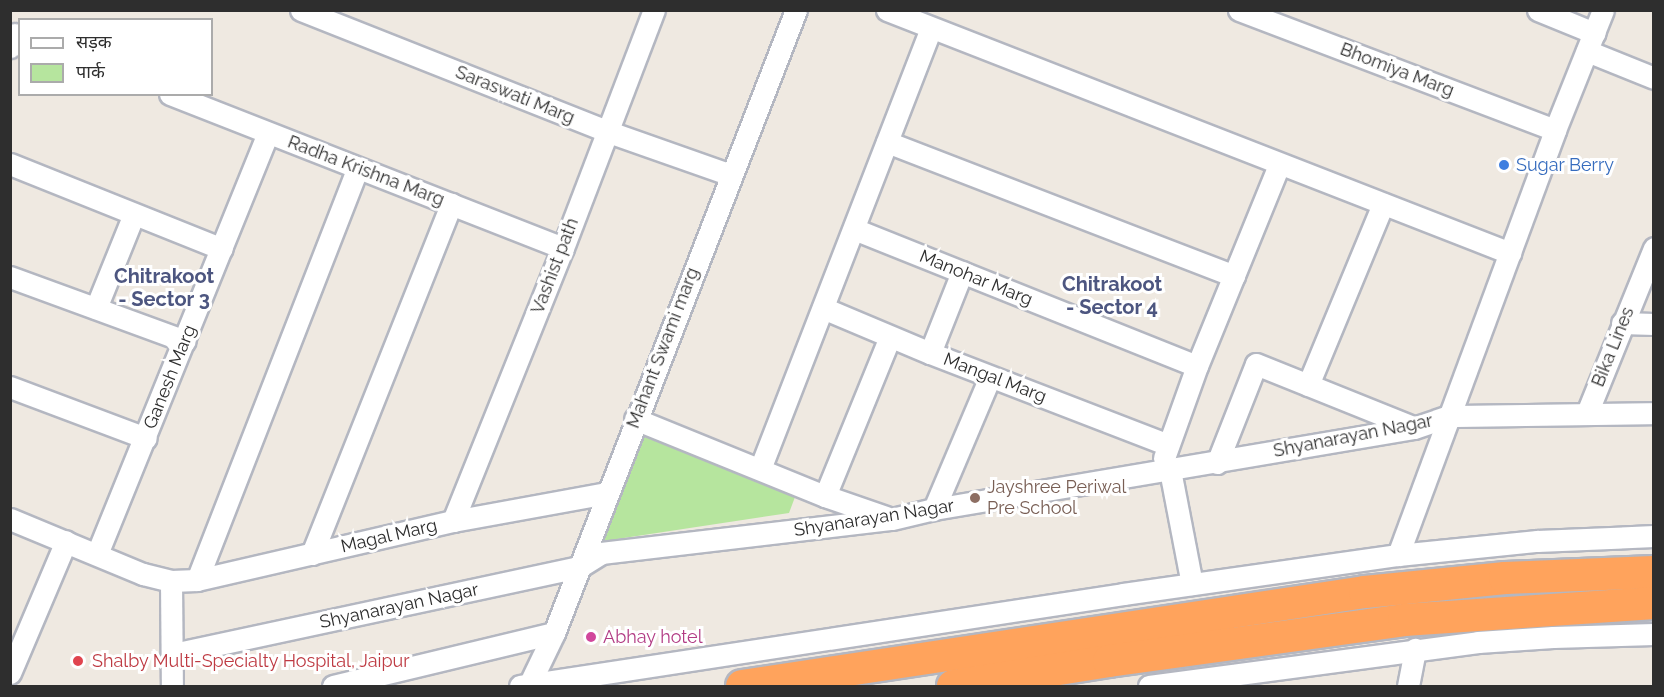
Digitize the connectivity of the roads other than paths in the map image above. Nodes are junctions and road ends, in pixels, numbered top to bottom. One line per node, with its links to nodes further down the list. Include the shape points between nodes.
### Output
1 (302, 10): 13 (street, Saraswati Marg)
2 (654, 10): 13 (street, Vashist path)
3 (796, 10): 19 (street, Mahant Swami marg)
4 (887, 10): 8 (street)
5 (1239, 10): 12 (street, Bhomiya Marg)
6 (1538, 10): 9 (street)
7 (1603, 10): 9 (street)
8 (931, 28): 15 (street); 17 (street)
9 (1590, 42): 10 (street); 12 (street)
10 (1653, 78)
11 (175, 96): 14 (street, Radha Krishna Marg)
12 (1556, 130): 26 (street)
13 (606, 131): 19 (street, Saraswati Marg); 24 (street, Vashist path)
14 (268, 133): 18 (street, Radha Krishna Marg); 25 (street, Ganesh Marg)
15 (887, 142): 23 (street); 29 (street)
16 (10, 164): 22 (street)
17 (1279, 165): 21 (street); 29 (street)
18 (358, 168): 20 (street, Radha Krishna Marg); 65 (street)
19 (731, 175): 45 (street, Mahant Swami marg)
20 (451, 204): 24 (street, Radha Krishna Marg); 61 (street)
21 (1383, 204): 26 (street); 40 (street)
22 (134, 213): 25 (street); 31 (street)
23 (854, 229): 28 (street, Manohar Marg); 32 (street)
24 (563, 248): 57 (street, Vashist path)
25 (222, 249): 36 (street, Ganesh Marg)
26 (1510, 253): 44 (street)
27 (1652, 258): 33 (street, Bika Lines)
28 (962, 272): 37 (street); 38 (street, Manohar Marg)
29 (1234, 276): 38 (street)
30 (10, 277): 31 (street)
31 (96, 308): 36 (street)
32 (823, 308): 35 (street, Mangal Marg); 50 (street)
33 (1622, 323): 34 (street); 42 (street, Bika Lines)
34 (1653, 324)
35 (890, 337): 37 (street, Mangal Marg); 53 (street)
36 (185, 341): 47 (street, Ganesh Marg)
37 (930, 353): 39 (street, Mangal Marg)
38 (1197, 366): 48 (street)
39 (990, 377): 48 (street, Mangal Marg); 54 (street)
40 (1308, 385): 46 (street); 49 (street, via 1256,364)
41 (10, 387): 47 (street)
42 (1587, 413): 43 (street, Shyanarayan Nagar); 44 (street, Shyanarayan Nagar)
43 (1653, 413)
44 (1449, 416): 46 (street, Shyanarayan Nagar); 62 (street)
45 (635, 419): 50 (street); 52 (street, Mahant Swami marg)
46 (1414, 428): 49 (street, Shyanarayan Nagar)
47 (146, 438): 60 (street, Ganesh Marg)
48 (1168, 445): 51 (street)
49 (1217, 463): 51 (street, Shyanarayan Nagar)
50 (760, 469): 53 (street)
51 (1164, 471): 54 (street, Shyanarayan Nagar); 67 (street)
52 (607, 493): 57 (street, Magal Marg); 63 (street, Mahant Swami marg)
53 (825, 496): 56 (street)
54 (934, 509): 56 (street, Shyanarayan Nagar)
55 (10, 519): 59 (street, Magal Marg)
56 (892, 519): 63 (street, Shyanarayan Nagar, via 601,553)
57 (453, 521): 61 (street, Magal Marg)
58 (1653, 536): 62 (street, via 1537,541)
59 (66, 541): 60 (street, Magal Marg); 73 (street)
60 (97, 554): 66 (street, Magal Marg, via 143,574)
61 (312, 554): 65 (street, Magal Marg)
62 (1398, 555): 67 (street)
63 (579, 567): 69 (street, Mahant Swami marg); 72 (street, Shyanarayan Nagar)
64 (1653, 572): 77 (highway, via 1505,578 1365,592)
65 (196, 580): 66 (street, Magal Marg)
66 (171, 581): 72 (street)
67 (1192, 584): 74 (street)
68 (1653, 603): 78 (highway, via 1404,620 1121,659)
69 (554, 633): 74 (street, Mahant Swami marg); 76 (street)
70 (1653, 634): 71 (street, via 1553,637)
71 (1415, 649): 79 (street); 80 (street)
72 (173, 654): 75 (street)
73 (10, 673)
74 (524, 686)
75 (172, 687)
76 (333, 687)
77 (742, 687)
78 (953, 687)
79 (1149, 687)
80 (1408, 687)

